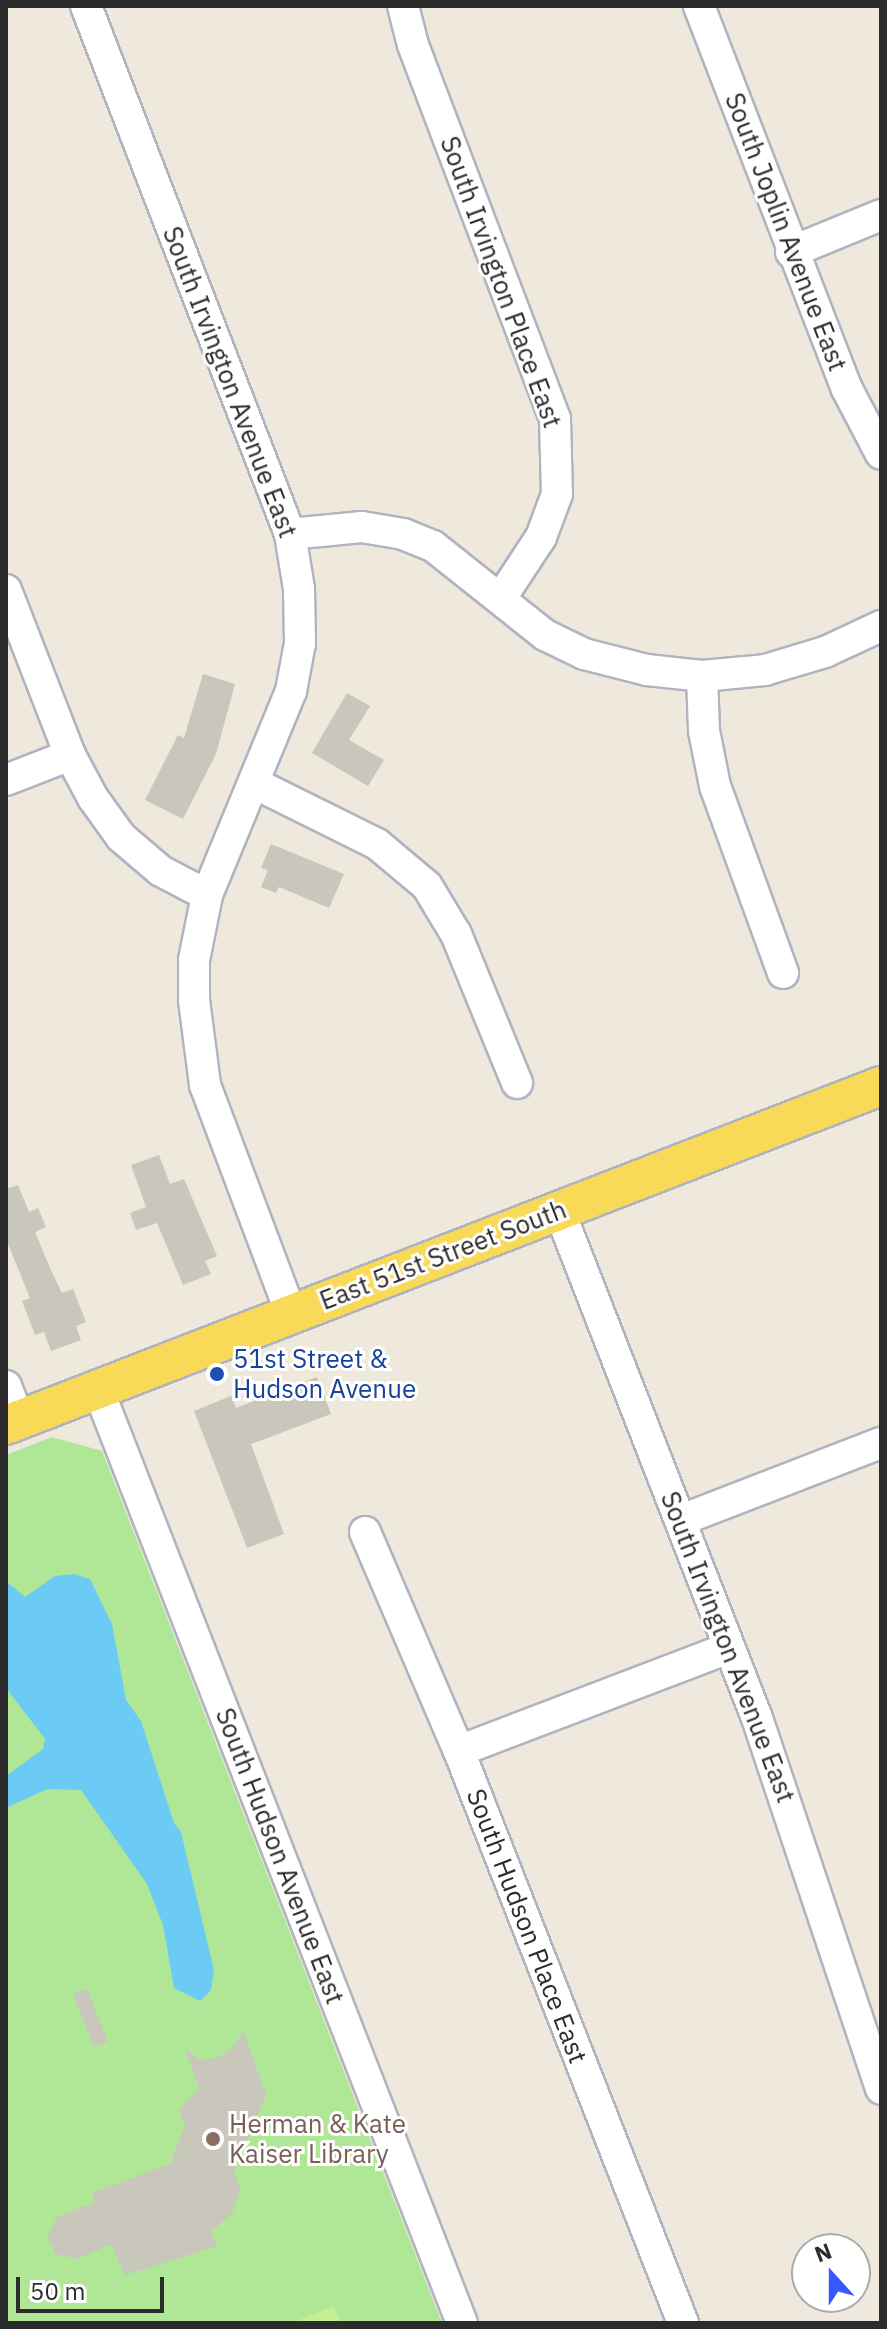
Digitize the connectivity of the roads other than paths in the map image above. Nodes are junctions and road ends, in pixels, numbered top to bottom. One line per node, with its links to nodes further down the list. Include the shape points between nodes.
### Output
1 (86, 6): 7 (street, South Irvington Avenue East)
2 (403, 6): 9 (street, South Irvington Place East, via 413,45 555,419 557,494 541,537)
3 (699, 6): 5 (street, South Joplin Avenue East)
4 (881, 215): 5 (street)
5 (791, 252): 6 (street, South Joplin Avenue East, via 847,389)
6 (881, 454)
7 (290, 534): 9 (street, via 362,527 403,534 433,546); 14 (street, South Irvington Avenue East, via 300,643 291,691)
8 (6, 590): 12 (street)
9 (501, 598): 11 (street, via 545,635 584,654)
10 (881, 626): 11 (street, via 825,652 765,670)
11 (702, 676): 16 (street, via 704,731 715,786)
12 (70, 755): 13 (street); 15 (street, via 121,837 161,871)
13 (6, 780)
14 (256, 784): 15 (street, South Irvington Avenue East); 17 (street, via 377,844 427,886 456,934)
15 (207, 895): 20 (street, South Irvington Avenue East, via 194,960 205,1085)
16 (783, 973)
17 (517, 1083)
18 (881, 1086): 19 (main road, East 51st Street South)
19 (559, 1210): 20 (main road, East 51st Street South); 24 (street, South Irvington Avenue East)
20 (291, 1314): 21 (main road, East 51st Street South)
21 (98, 1389): 22 (main road, East 51st Street South); 30 (street, South Hudson Avenue East)
22 (10, 1410)
23 (881, 1443): 24 (street)
24 (681, 1520): 26 (street, South Irvington Avenue East)
25 (365, 1532): 27 (street, South Hudson Place East)
26 (729, 1648): 27 (street); 28 (street, South Irvington Avenue East)
27 (459, 1751): 31 (street, South Hudson Place East)
28 (873, 2040): 29 (street, South Irvington Avenue East)
29 (881, 2089)
30 (462, 2323)
31 (683, 2323)

